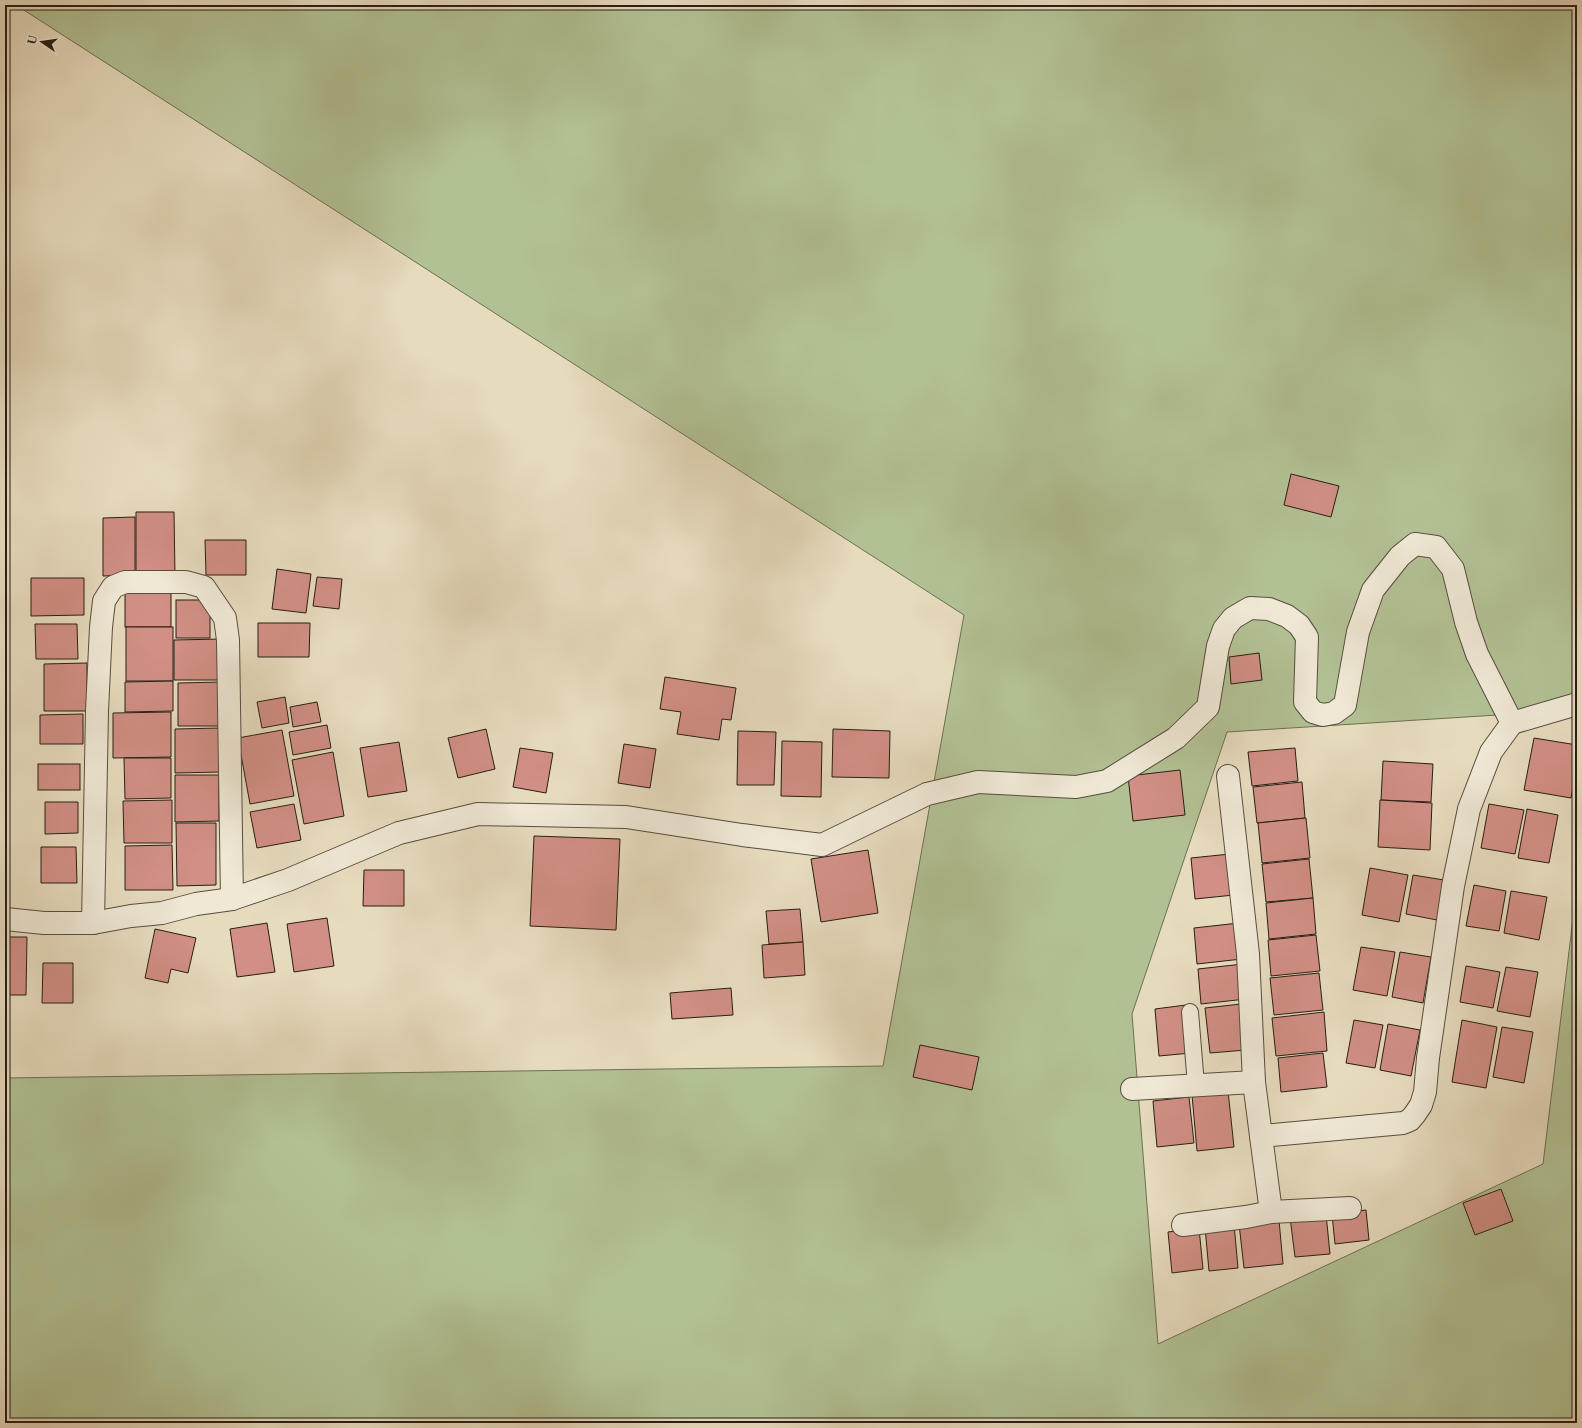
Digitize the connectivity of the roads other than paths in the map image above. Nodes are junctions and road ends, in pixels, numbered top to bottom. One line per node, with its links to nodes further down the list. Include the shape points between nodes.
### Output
1 (1577, 704): 2 (street)
2 (1512, 723): 4 (street, via 1477,654 1453,569 1436,547 1415,544 1400,556 1373,590 1358,632 1345,704 1334,714 1313,712 1305,702 1307,637 1299,625 1286,616 1268,609 1250,608 1233,618 1224,629 1218,646 1208,707 1176,738 1107,781 1076,787 978,782 927,794 822,845 626,817 478,814 399,833 288,880); 11 (street, via 1491,752 1469,809 1453,886 1425,1092 1421,1105 1410,1120 1403,1123)
3 (1228, 776): 8 (street, via 1248,954)
4 (232, 899): 6 (street); 6 (street, via 228,640 225,618 204,586 186,582 125,582 113,587 104,601 101,627)
5 (5, 919): 6 (street, via 44,923)
6 (93, 923)
7 (1190, 1012): 9 (lane)
8 (1254, 1082): 9 (street); 11 (street)
9 (1196, 1085): 10 (street)
10 (1132, 1089)
11 (1261, 1136): 13 (street)
12 (1350, 1208): 13 (street)
13 (1271, 1212): 14 (street)
14 (1183, 1225)

